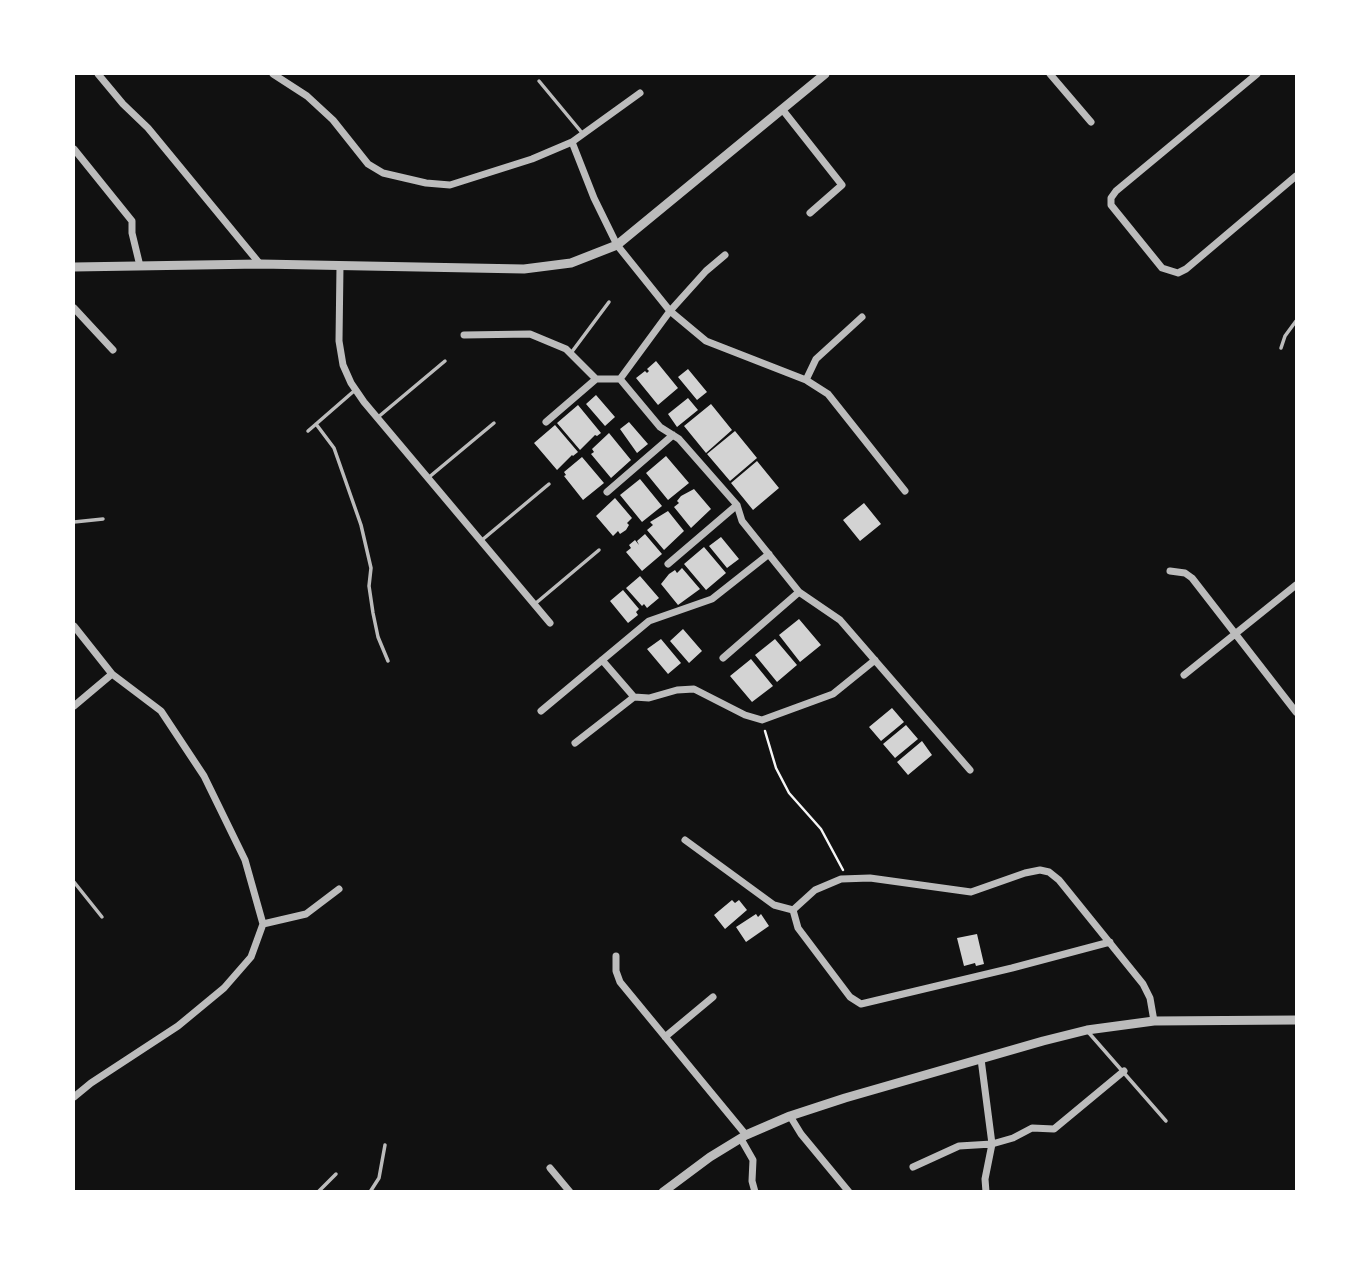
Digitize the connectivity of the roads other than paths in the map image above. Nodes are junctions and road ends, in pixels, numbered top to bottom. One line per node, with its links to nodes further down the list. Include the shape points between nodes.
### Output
1 (97, 74): 17 (street, via 148,128)
2 (273, 74): 11 (street, via 333,120 368,164 415,181 450,185)
3 (825, 74): 8 (street)
4 (1050, 74): 9 (street)
5 (1257, 74): 13 (street, via 1116,191 1111,205 1162,268 1178,273)
6 (540, 81): 10 (lane)
7 (640, 93): 10 (street)
8 (782, 109): 14 (street, via 842,185); 15 (street)
9 (1091, 122)
10 (583, 134): 11 (street)
11 (572, 142): 15 (street)
12 (74, 149): 18 (street, via 132,221)
13 (1297, 176)
14 (810, 213)
15 (617, 245): 19 (street, via 571,263 523,269); 23 (street)
16 (725, 254): 23 (street)
17 (260, 264): 18 (street); 19 (street)
18 (140, 266): 20 (street)
19 (340, 266): 34 (street, via 339,341 343,365)
20 (74, 267)
21 (609, 302): 29 (lane)
22 (74, 308): 28 (street)
23 (670, 312): 32 (street); 33 (street, via 706,341)
24 (862, 317): 33 (street, via 816,359)
25 (1297, 321): 27 (lane)
26 (464, 335): 29 (street, via 530,334)
27 (1281, 348)
28 (113, 350)
29 (569, 351): 31 (street)
30 (445, 361): 35 (lane)
31 (596, 379): 32 (street); 36 (street)
32 (620, 379): 40 (street, via 660,427)
33 (806, 380): 43 (street, via 828,394)
34 (355, 389): 35 (street); 38 (lane)
35 (377, 418): 41 (street)
36 (546, 422)
37 (494, 423): 41 (lane)
38 (316, 424): 39 (lane); 62 (lane, via 334,448 361,525 371,568 373,613)
39 (308, 431)
40 (674, 435): 44 (street); 45 (street)
41 (428, 478): 48 (street)
42 (549, 484): 48 (lane)
43 (905, 491)
44 (607, 492)
45 (737, 505): 50 (street, via 741,521); 51 (street)
46 (103, 519): 47 (lane)
47 (74, 522)
48 (481, 541): 55 (street)
49 (599, 550): 55 (lane)
50 (769, 554): 54 (street); 60 (street, via 712,599 649,621)
51 (668, 564)
52 (1170, 571): 58 (street, via 1192,578)
53 (1297, 586): 58 (street)
54 (799, 592): 59 (street); 61 (street, via 840,620)
55 (534, 604): 56 (street)
56 (550, 623)
57 (74, 626): 63 (street)
58 (1237, 633): 64 (street); 68 (street)
59 (723, 658)
60 (602, 660): 65 (street); 67 (street)
61 (875, 660): 65 (street, via 833,694 762,720 694,690); 70 (street)
62 (388, 661)
63 (112, 674): 66 (street); 76 (street, via 161,711 204,776 245,860)
64 (1184, 675)
65 (634, 697): 69 (street)
66 (74, 706)
67 (541, 711)
68 (1297, 712)
69 (575, 743)
70 (970, 770)
71 (685, 840): 74 (street, via 774,905)
72 (74, 883): 75 (lane)
73 (339, 889): 76 (street, via 306,914)
74 (793, 911): 77 (street, via 815,890 841,879 870,878 971,892 1040,870 1059,880); 77 (street, via 798,928 850,997 861,1003)
75 (102, 917)
76 (263, 924): 86 (street, via 251,957 224,988)
77 (1110, 942): 81 (street, via 1143,984)
78 (616, 956): 83 (street, via 620,982)
79 (713, 997): 83 (street)
80 (1297, 1020): 81 (street)
81 (1154, 1021): 82 (street)
82 (1087, 1030): 84 (street); 85 (lane)
83 (665, 1037): 89 (street)
84 (981, 1059): 87 (street); 90 (street)
85 (1124, 1071): 88 (lane); 90 (street, via 1054,1129 1032,1128)
86 (74, 1097)
87 (790, 1116): 89 (street); 100 (street)
88 (1166, 1121)
89 (743, 1137): 98 (street); 99 (street, via 753,1160)
90 (992, 1144): 92 (street, via 959,1146); 101 (street)
91 (385, 1145): 96 (lane, via 379,1178)
92 (913, 1167)
93 (550, 1168): 97 (street)
94 (336, 1174): 95 (lane)
95 (318, 1192)
96 (370, 1192)
97 (570, 1192)
98 (663, 1192)
99 (755, 1192)
100 (849, 1192)
101 (986, 1192)

